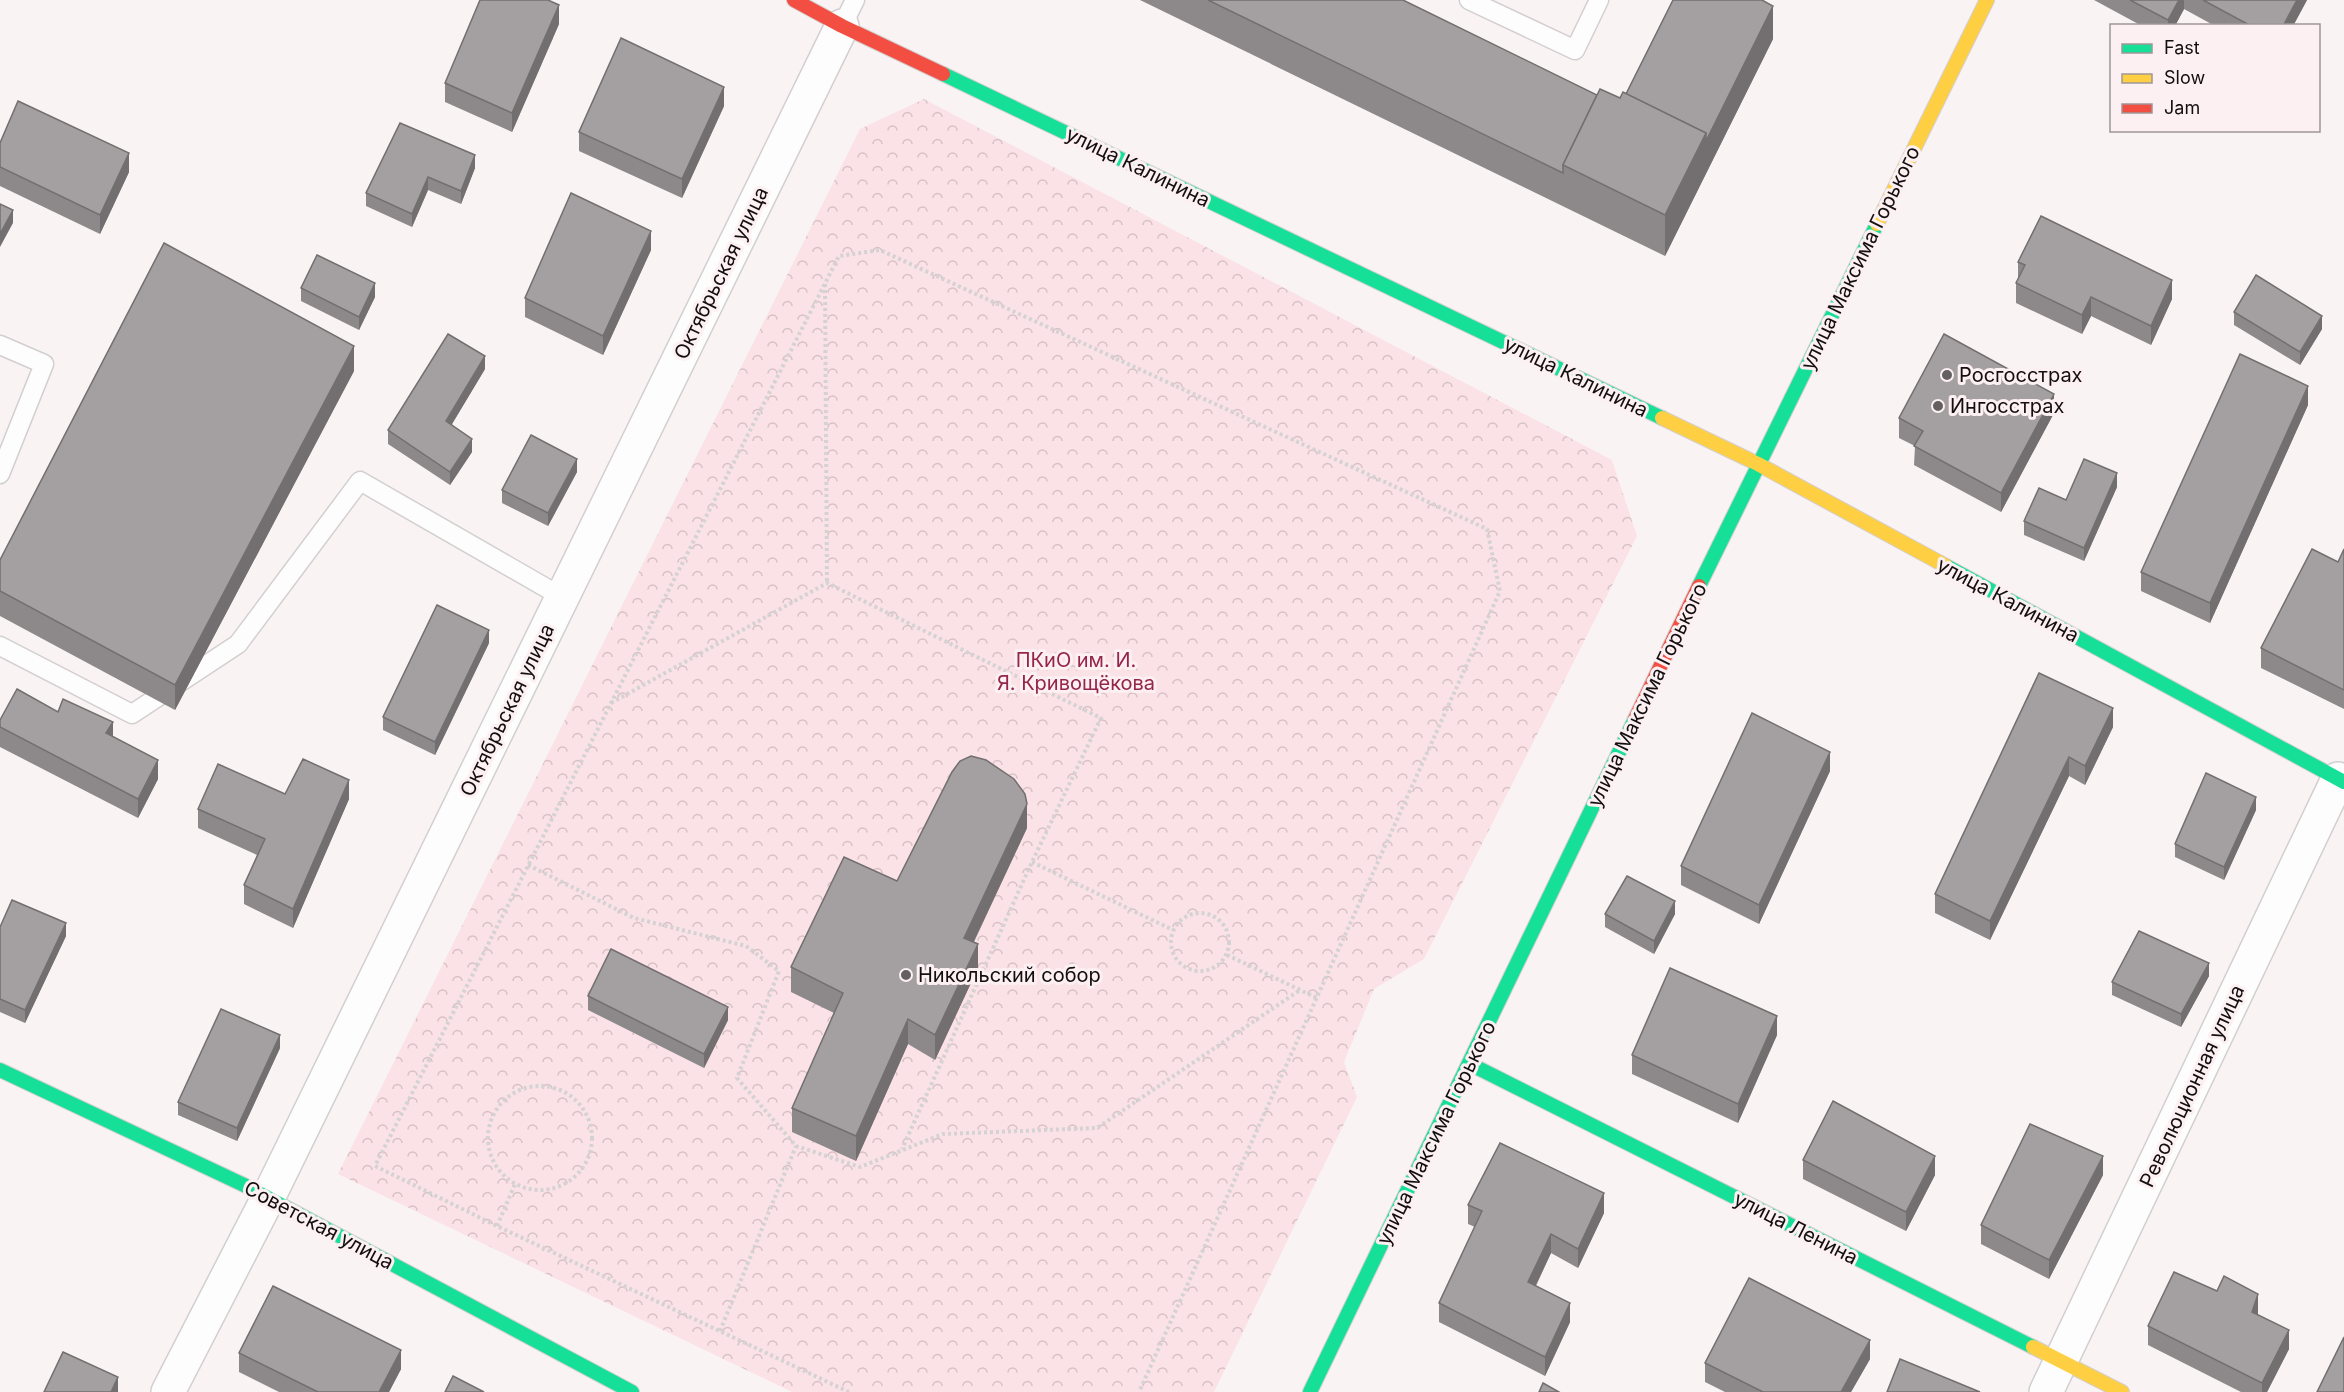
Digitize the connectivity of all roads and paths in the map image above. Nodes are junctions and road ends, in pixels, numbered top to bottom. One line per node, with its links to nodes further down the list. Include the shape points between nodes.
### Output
1 (794, 0): 5 (main road, улица Калинина)
2 (1469, 0): 3 (lane, via 1575,50)
3 (1599, 0)
4 (1987, 0): 8 (main road, улица Максима Горького)
5 (849, 13): 8 (main road, улица Калинина); 11 (street, Октябрьская улица)
6 (825, 284): 10 (path); 13 (path); 20 (path, via 839,256 880,250 1487,529 1500,591)
7 (0, 345): 9 (lane, via 44,364)
8 (1758, 465): 14 (main road, улица Калинина); 21 (main road, улица Максима Горького)
9 (0, 474)
10 (827, 584): 13 (path); 15 (path, via 1101,718)
11 (562, 597): 12 (lane, via 360,481 238,644 132,714); 26 (street, Октябрьская улица)
12 (0, 646)
13 (611, 703): 16 (path)
14 (2341, 780): 29 (street, Революционная улица)
15 (1032, 862): 17 (path); 24 (path)
16 (528, 865): 23 (path, via 634,918 746,946 779,971 737,1078); 27 (path, via 375,1166)
17 (1173, 930): 18 (path, via 1170,945 1176,959 1187,969 1202,972 1216,967); 18 (path, via 1190,915 1213,916 1228,932)
18 (1227, 955): 19 (path)
19 (1300, 990): 20 (path); 24 (path, via 1097,1128 943,1134)
20 (1317, 998): 33 (path)
21 (1470, 1064): 29 (main road, улица Ленина); 34 (main road, улица Максима Горького)
22 (0, 1070): 26 (main road, Советская улица)
23 (795, 1146): 24 (path, via 860,1167); 28 (path)
24 (902, 1150)
25 (515, 1184): 25 (path, via 491,1157 490,1122 496,1109 512,1093 525,1088 547,1086 561,1090 579,1103 587,1115 591,1150 581,1171 550,1189); 27 (path)
26 (268, 1198): 30 (street, Октябрьская улица); 31 (main road, Советская улица)
27 (497, 1226): 28 (path)
28 (720, 1331): 32 (path)
29 (2061, 1361): 35 (street, Революционная улица); 36 (main road, улица Ленина)
30 (168, 1392)
31 (632, 1392)
32 (849, 1392)
33 (1139, 1392)
34 (1310, 1392)
35 (2046, 1392)
36 (2122, 1392)

